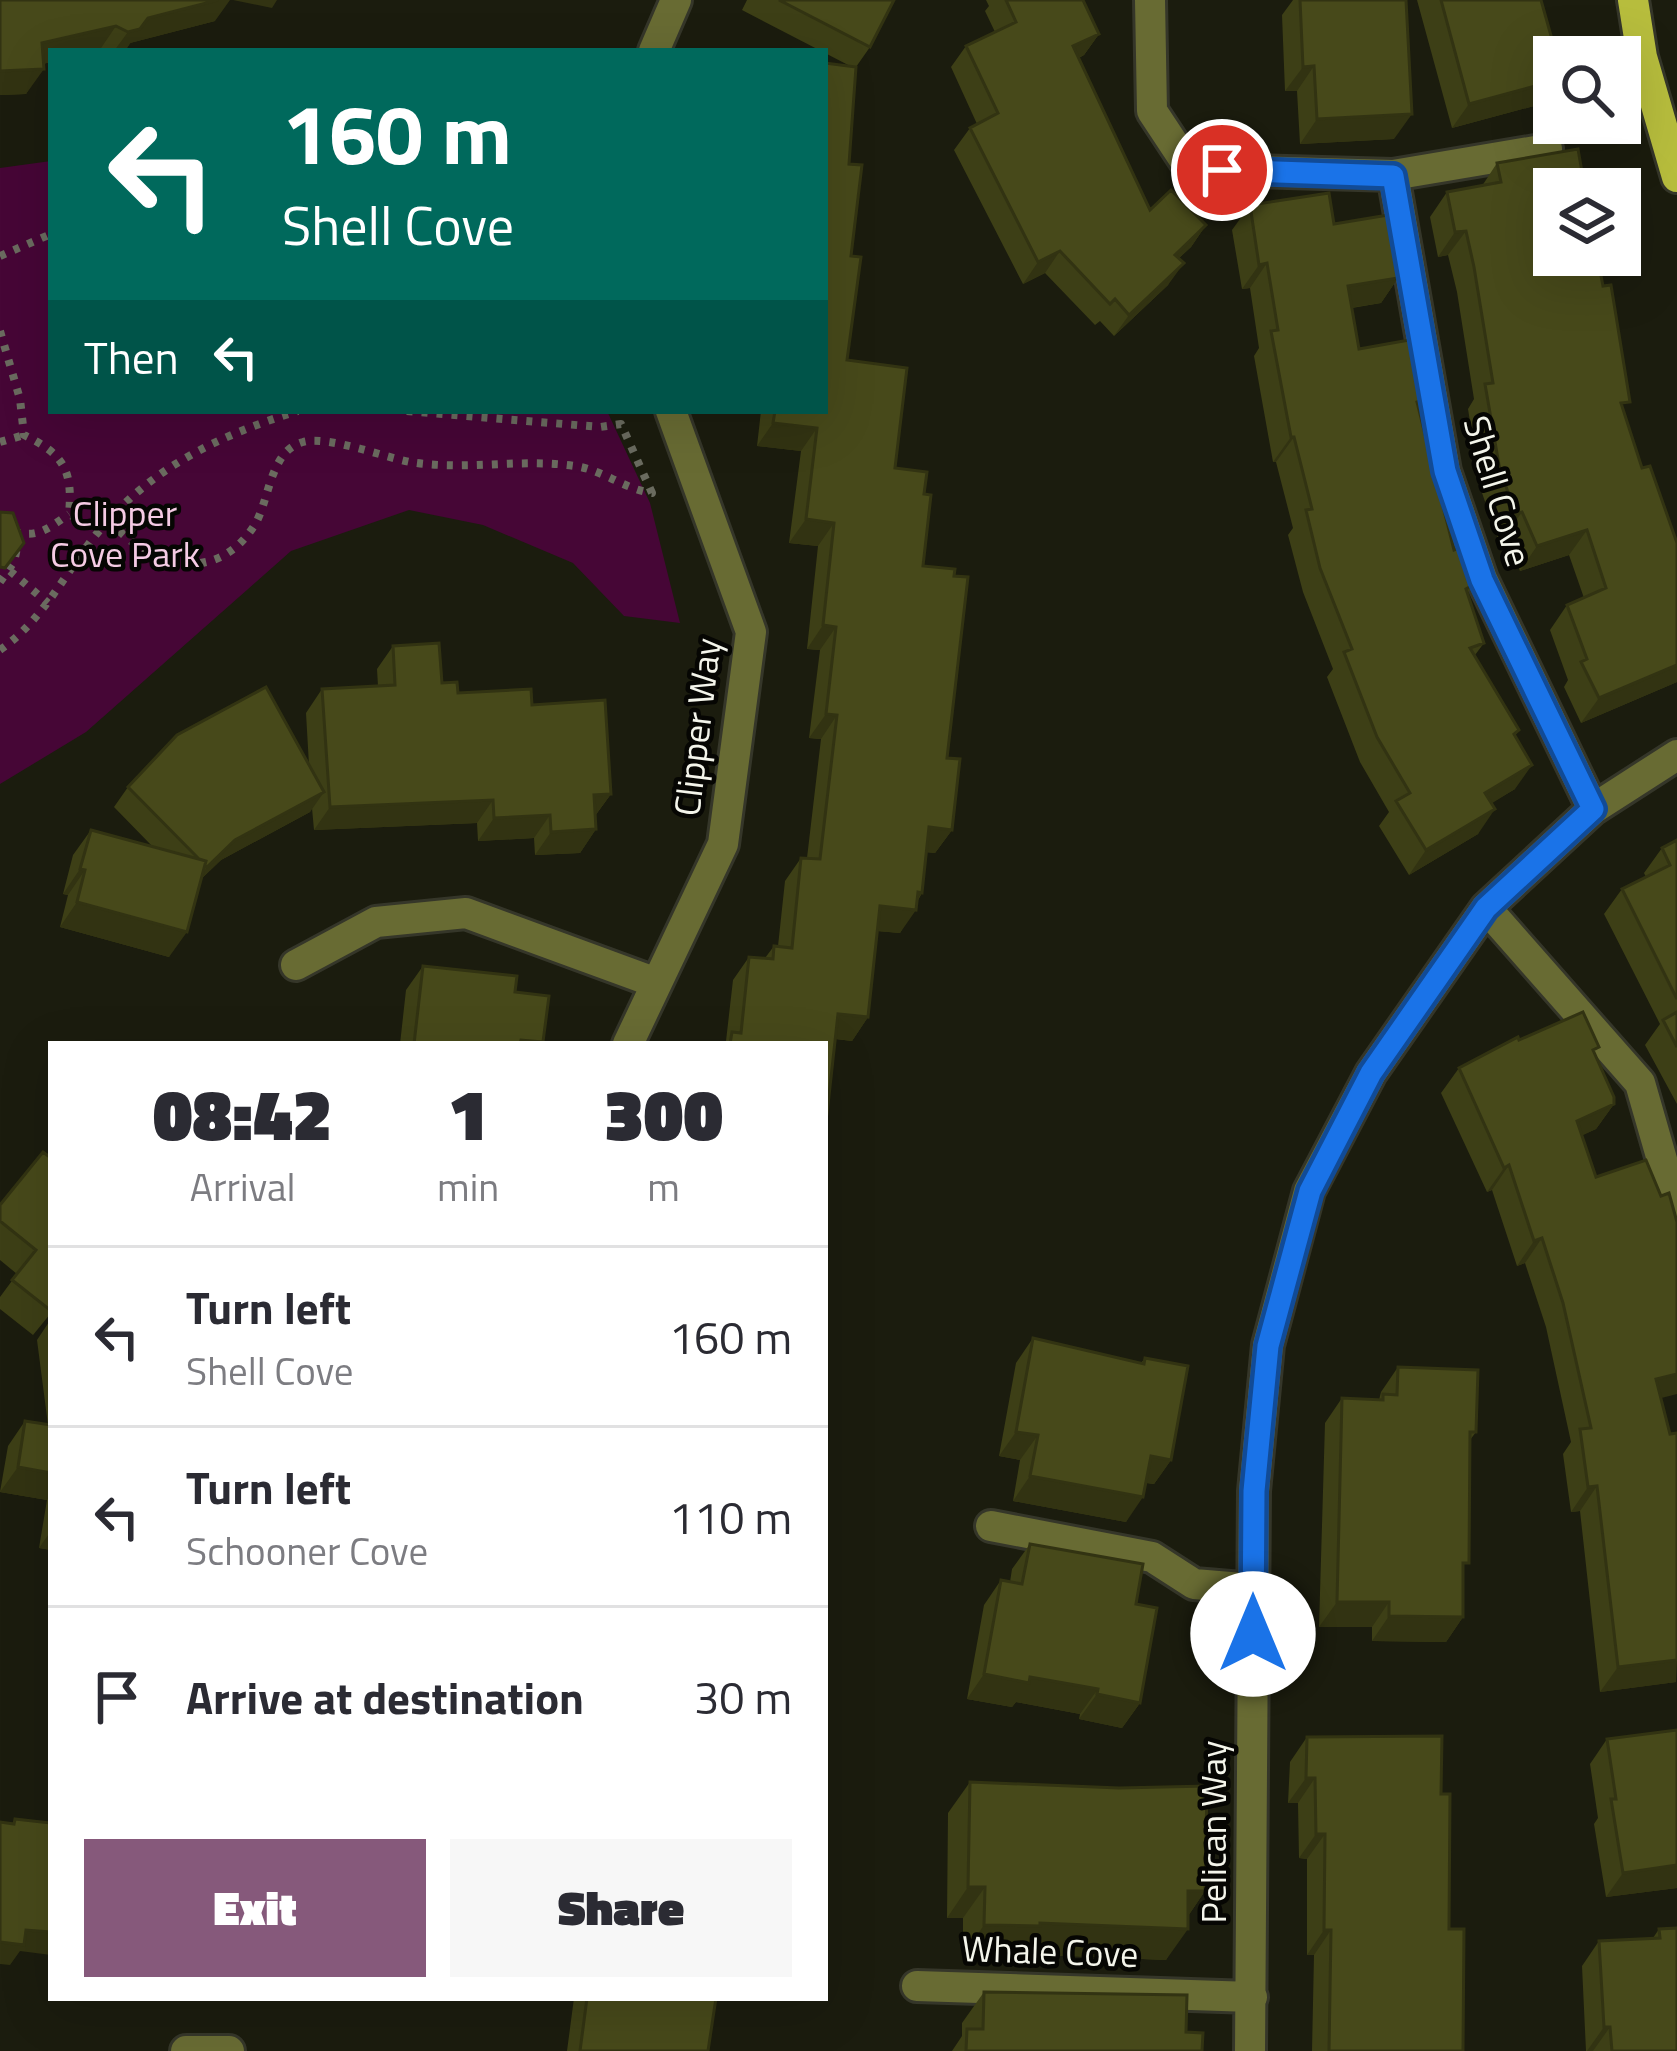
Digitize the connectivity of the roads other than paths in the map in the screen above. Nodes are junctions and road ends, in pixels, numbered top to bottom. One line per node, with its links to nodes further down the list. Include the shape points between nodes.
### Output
1 (676, 0): 4 (street)
2 (1150, 0): 6 (street, via 1152,111 1187,164)
3 (1633, 0): 7 (main road)
4 (655, 48)
5 (1547, 149): 6 (street)
6 (1393, 176): 10 (street, Shell Cove, via 1445,471 1482,580)
7 (1677, 177)
8 (672, 414): 13 (street, Clipper Way, via 751,632 723,844)
9 (1677, 755): 10 (street, Pelican Way)
10 (1593, 809): 11 (street, Pelican Way)
11 (1486, 908): 15 (street, via 1640,1083); 17 (street, Pelican Way, via 1371,1073 1310,1191 1268,1346)
12 (296, 965): 13 (street, via 376,922 466,913)
13 (654, 982): 14 (street, Clipper Way)
14 (629, 1041)
15 (1677, 1213)
16 (991, 1526): 17 (street, via 1151,1557 1194,1583)
17 (1254, 1589): 19 (street, Pelican Way)
18 (917, 1986): 19 (street, Whale Cove)
19 (1252, 1997): 22 (street, Pelican Way)
20 (186, 2051): 21 (street)
21 (229, 2051)
22 (1250, 2051)

